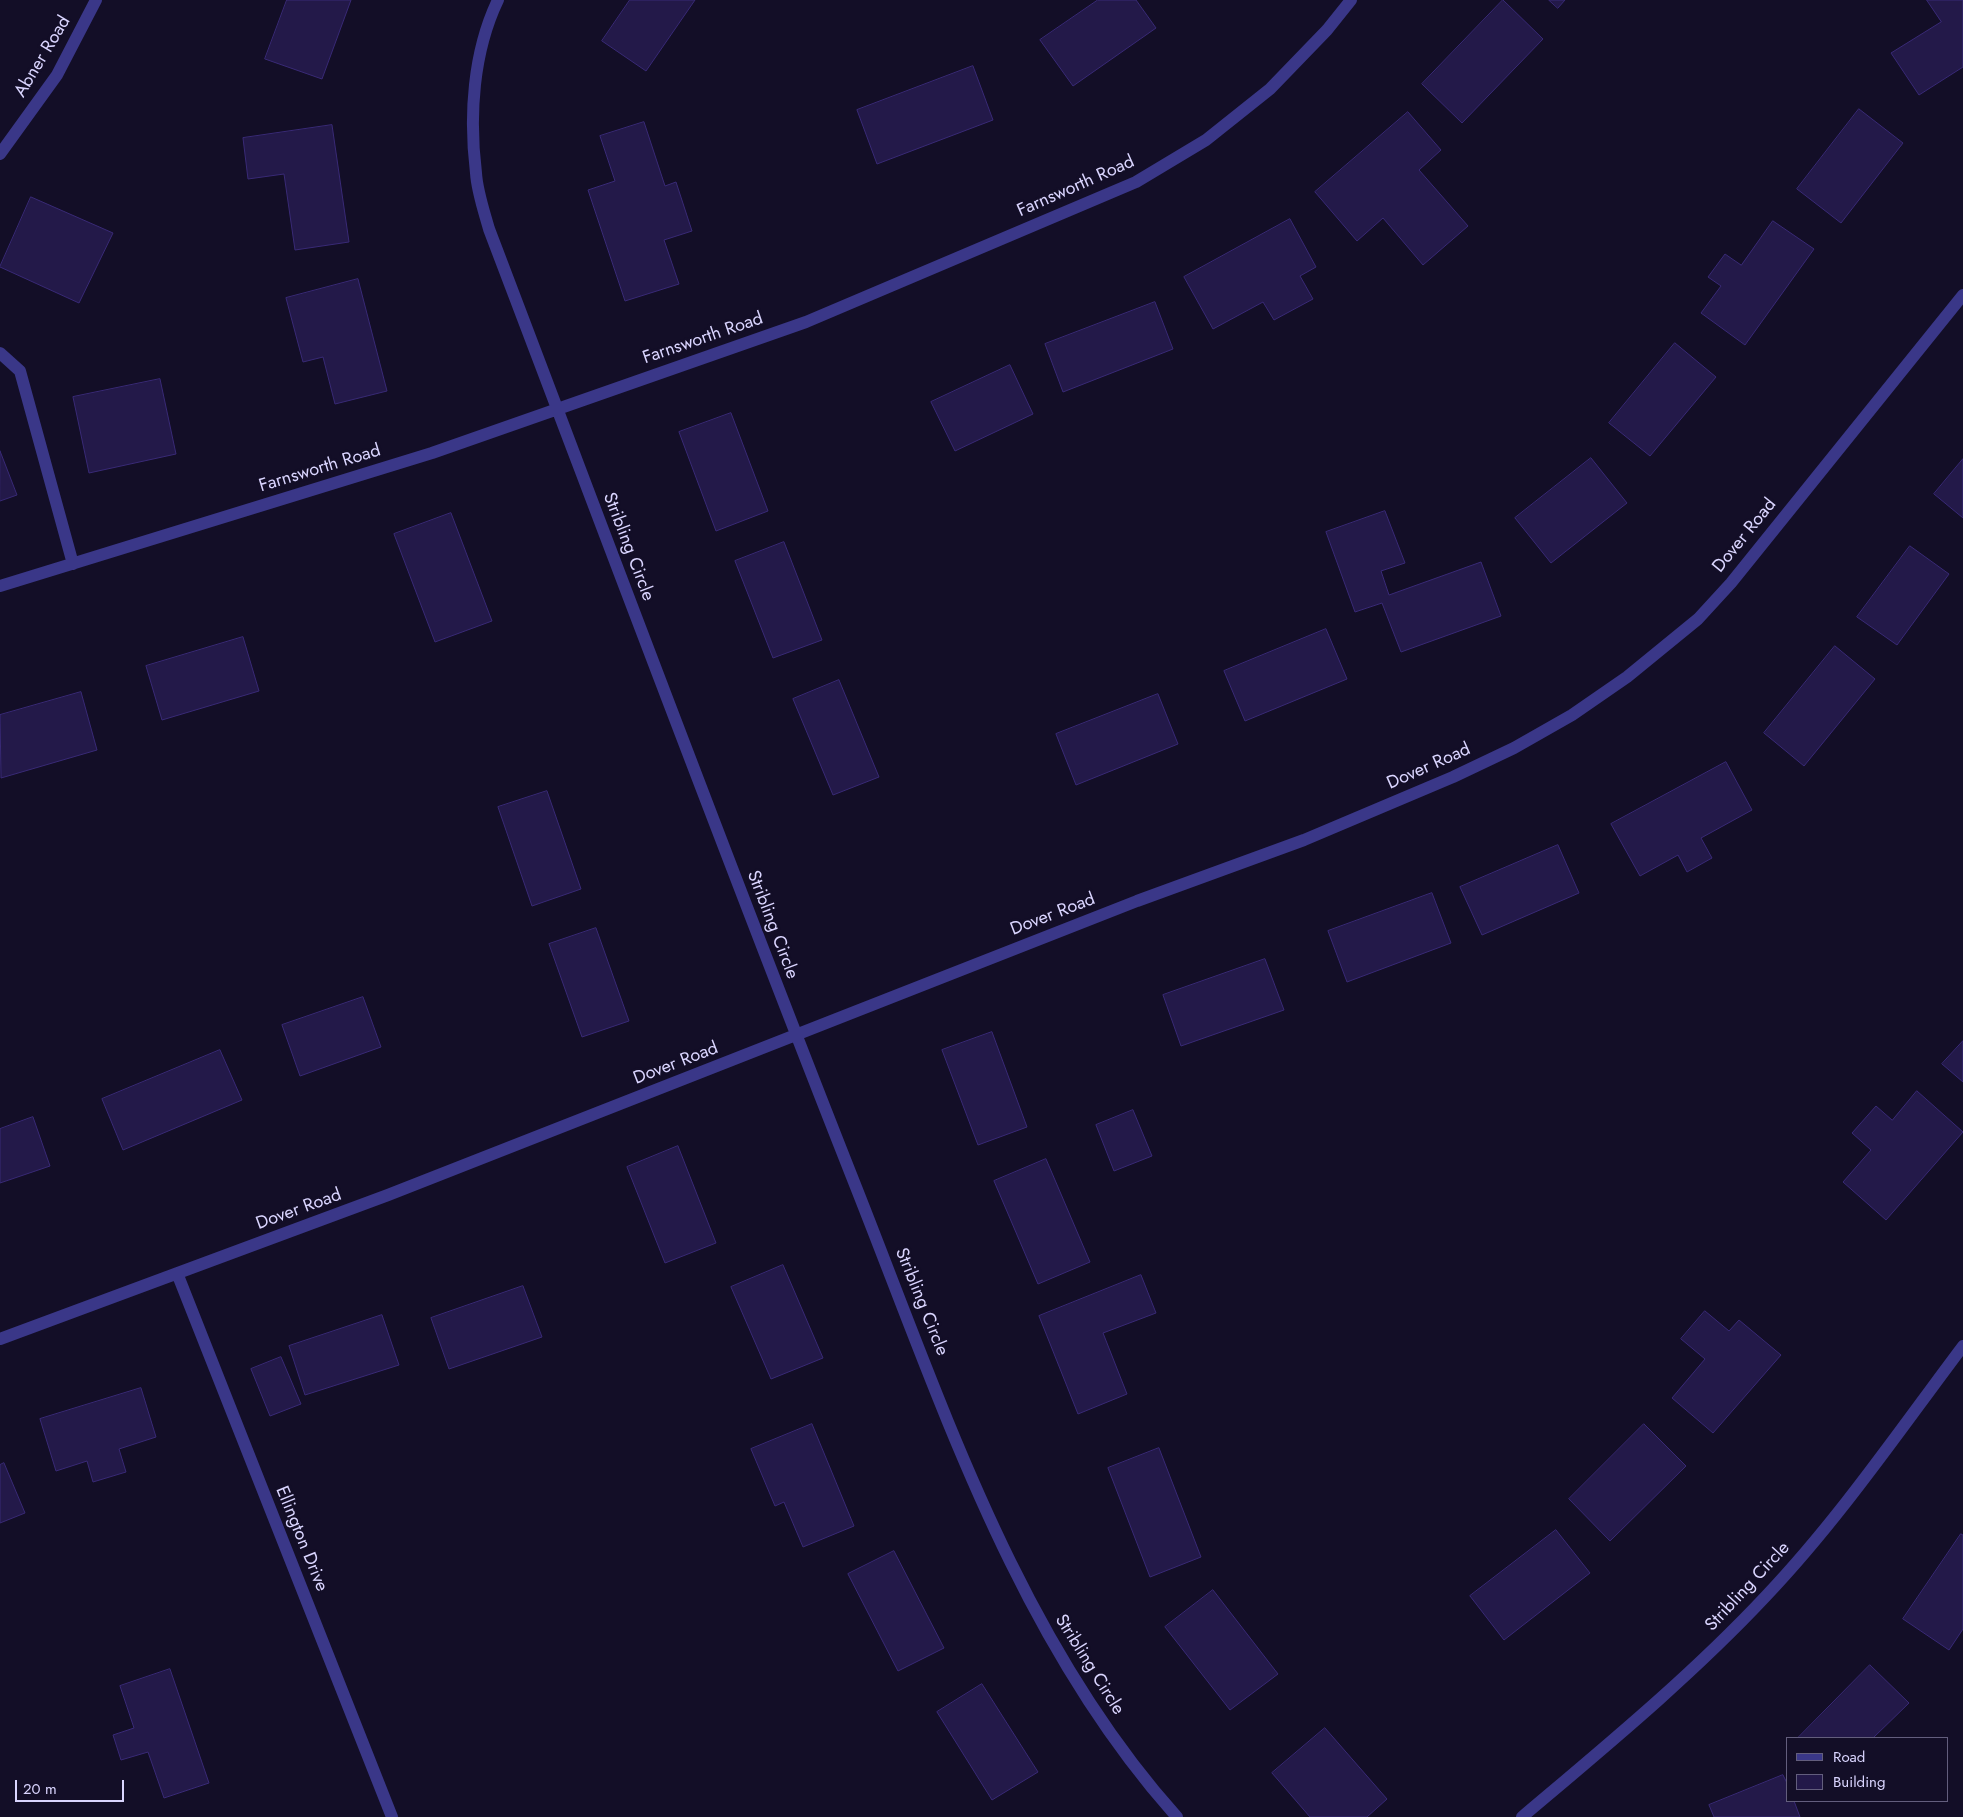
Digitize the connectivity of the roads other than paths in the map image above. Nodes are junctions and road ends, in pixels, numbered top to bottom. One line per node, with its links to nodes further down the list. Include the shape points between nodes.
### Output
1 (96, 0): 4 (street, Abner Road, via 57,74)
2 (498, 0): 7 (street, Stribling Circle, via 478,63 472,119 476,174 489,229)
3 (1351, 0): 7 (street, Farnsworth Road, via 1270,89 1206,140 1136,182 806,322)
4 (0, 154)
5 (1963, 295): 10 (street, Dover Road, via 1731,583 1698,619 1628,677 1572,715 1453,777 1304,840 1137,901)
6 (0, 353): 8 (street, via 20,371)
7 (557, 408): 8 (street, Farnsworth Road, via 432,453); 10 (street, Stribling Circle)
8 (73, 564): 9 (street, Farnsworth Road)
9 (0, 586)
10 (796, 1035): 11 (street, Dover Road, via 388,1195); 15 (street, Stribling Circle, via 981,1501 1031,1606 1092,1706)
11 (177, 1273): 12 (street, Dover Road); 14 (street, Ellington Drive)
12 (0, 1339)
13 (1963, 1346): 16 (street, Stribling Circle, via 1830,1523 1767,1596 1699,1664)
14 (392, 1817)
15 (1177, 1817)
16 (1522, 1817)

